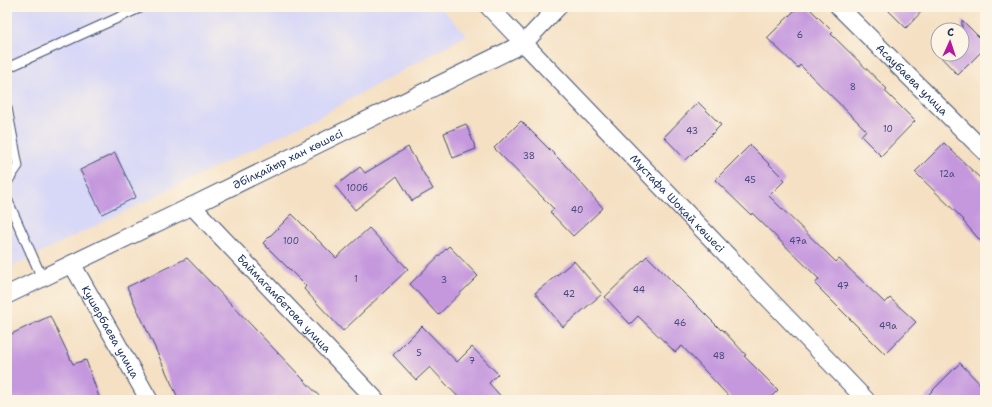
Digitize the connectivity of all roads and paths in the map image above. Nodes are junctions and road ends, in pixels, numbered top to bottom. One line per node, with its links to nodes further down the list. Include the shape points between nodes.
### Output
1 (142, 7): 6 (lane)
2 (489, 7): 5 (street, Мұстафа Шоқай көшесі)
3 (558, 7): 5 (street, Әбілқайыр хан көшесі)
4 (839, 7): 8 (street, Асаубаева улица)
5 (524, 43): 11 (street, Әбілқайыр хан көшесі); 17 (street, Мұстафа Шоқай көшесі)
6 (7, 68)
7 (7, 108): 9 (lane, via 18,166)
8 (985, 152)
9 (7, 182)
10 (7, 199): 13 (lane)
11 (192, 206): 12 (street, Әбілқайыр хан көшесі); 15 (street, Баймагамбетова улица)
12 (72, 264): 13 (street, Әбілқайыр хан көшесі); 16 (street, Кушербаева улица)
13 (42, 278): 14 (street, Әбілқайыр хан көшесі)
14 (7, 295)
15 (370, 398)
16 (149, 400)
17 (866, 400)

